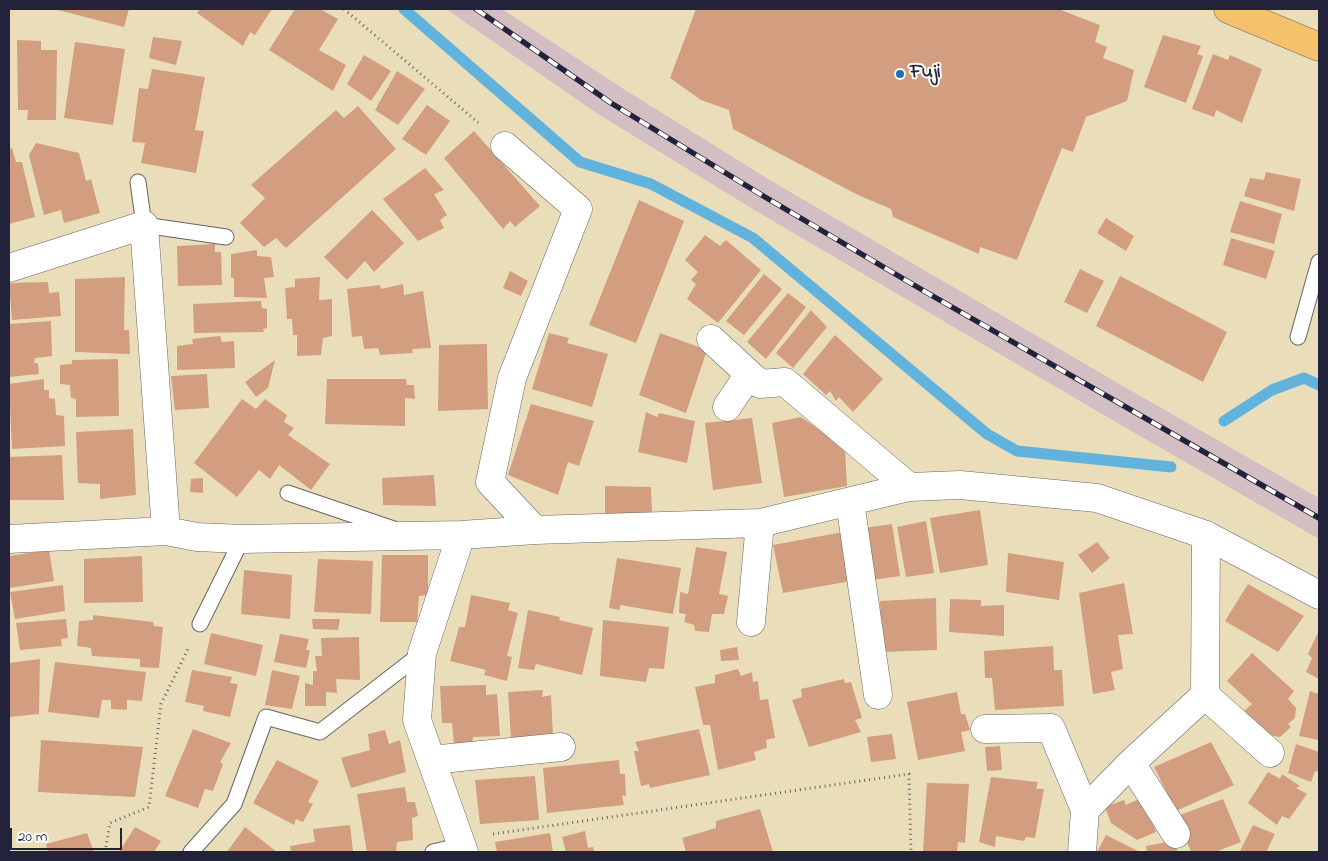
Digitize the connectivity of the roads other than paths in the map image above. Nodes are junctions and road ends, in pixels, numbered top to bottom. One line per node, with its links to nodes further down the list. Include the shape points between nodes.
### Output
1 (1228, 9): 2 (highway)
2 (1319, 47)
3 (505, 146): 17 (street, via 578,209 512,378 490,482)
4 (138, 182): 5 (lane)
5 (144, 226): 6 (lane); 8 (street); 18 (street)
6 (226, 236)
7 (1319, 262): 9 (lane)
8 (9, 268)
9 (1298, 337)
10 (711, 339): 11 (street)
11 (749, 374): 12 (street); 13 (street, via 760,384 785,382)
12 (727, 407)
13 (909, 487): 15 (street); 21 (street, via 960,485 1097,498)
14 (288, 493): 19 (lane)
15 (850, 502): 16 (street); 29 (street)
16 (760, 523): 17 (street); 25 (street)
17 (535, 530): 20 (street)
18 (166, 531): 22 (street); 23 (street)
19 (412, 535): 20 (street); 23 (street)
20 (462, 535): 27 (street)
21 (1206, 535): 24 (street); 28 (street)
22 (9, 539)
23 (242, 539): 26 (lane)
24 (1319, 595)
25 (752, 622)
26 (200, 624)
27 (422, 653): 33 (street, via 417,720); 38 (lane, via 320,732 266,717 234,804)
28 (1205, 694): 32 (street); 34 (street)
29 (878, 695)
30 (985, 729): 35 (street, via 1051,728)
31 (561, 747): 33 (street)
32 (1270, 753)
33 (431, 760): 37 (street)
34 (1131, 763): 35 (street); 36 (street)
35 (1085, 810): 40 (street)
36 (1176, 834)
37 (462, 846): 39 (lane)
38 (190, 852)
39 (434, 852)
40 (1082, 852)

